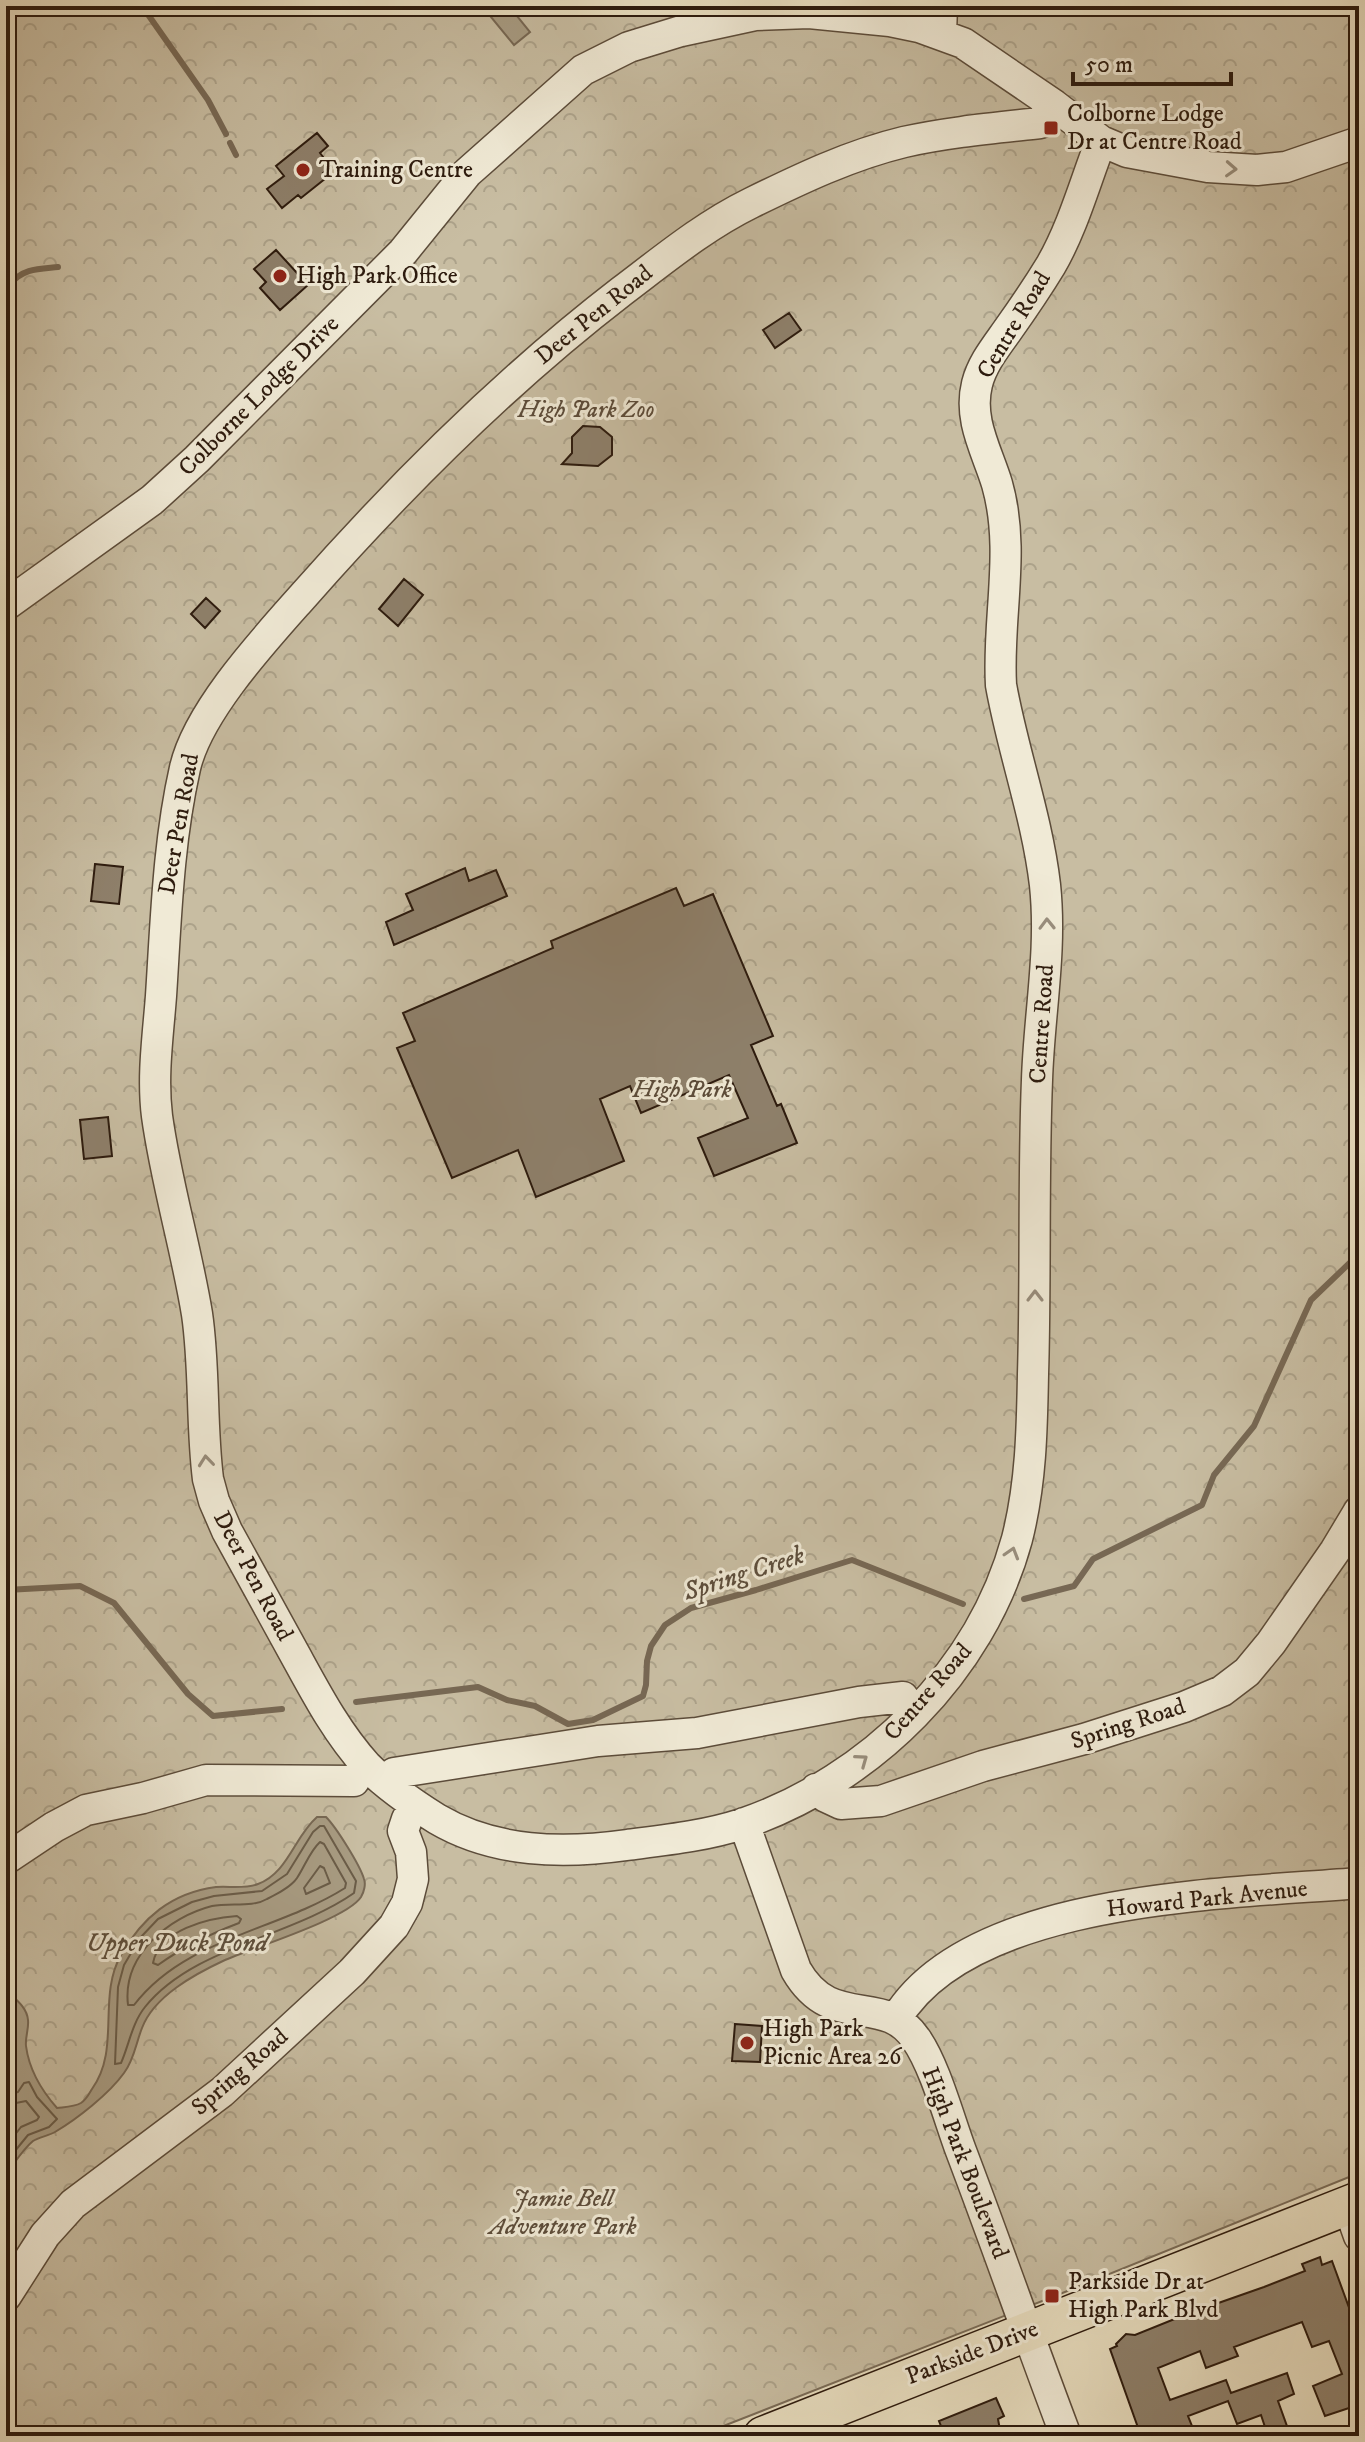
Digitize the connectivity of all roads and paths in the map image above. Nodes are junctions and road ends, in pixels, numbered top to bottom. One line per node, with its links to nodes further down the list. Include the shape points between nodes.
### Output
1 (941, 20): 2 (street, Colborne Lodge Drive, via 972,49); 5 (street, Colborne Lodge Drive, via 755,15 629,47 583,70 467,173 403,252 197,459 152,500)
2 (1054, 105): 3 (street, Colborne Lodge Drive); 11 (street, Deer Pen Road, one-way to 2, via 338,1730 227,1531 208,1479 197,1316 157,1113 155,1071 165,909 191,748 230,683 361,530 529,367 676,249 746,206 840,162 950,133 1040,123)
3 (1101, 141): 4 (street, Colborne Lodge Drive, one-way to 4, via 1148,156 1257,170 1286,167); 10 (street, Centre Road, one-way to 3, via 905,1724 978,1633 1006,1573 1029,1475 1037,1077 1047,926 1041,857 1001,685 1005,532 996,482 980,440 975,397 987,359 1052,263)
4 (1359, 142)
5 (6, 605)
6 (1359, 1511): 10 (street, Spring Road, via 1271,1643 1222,1691 881,1801 841,1804)
7 (903, 1697): 8 (street, via 697,1733 598,1741)
8 (394, 1773)
9 (354, 1781): 13 (street, via 206,1780 86,1810)
10 (816, 1789): 12 (street, Centre Road)
11 (409, 1810): 12 (street, via 475,1837 545,1850 623,1846); 17 (street, Spring Road, via 403,1831 413,1879 394,1926 222,2092 73,2204 45,2235)
12 (744, 1823): 15 (street, via 804,1982 829,2004)
13 (6, 1859)
14 (1359, 1883): 15 (street, Howard Park Avenue, via 1127,1904 1060,1918 964,1958 928,1981)
15 (896, 2019): 18 (street, High Park Boulevard, via 924,2052)
16 (1355, 2214): 18 (main road, Parkside Drive)
17 (6, 2296)
18 (1028, 2331): 19 (main road, Parkside Drive); 20 (street, High Park Boulevard)
19 (763, 2436)
20 (1066, 2436)

